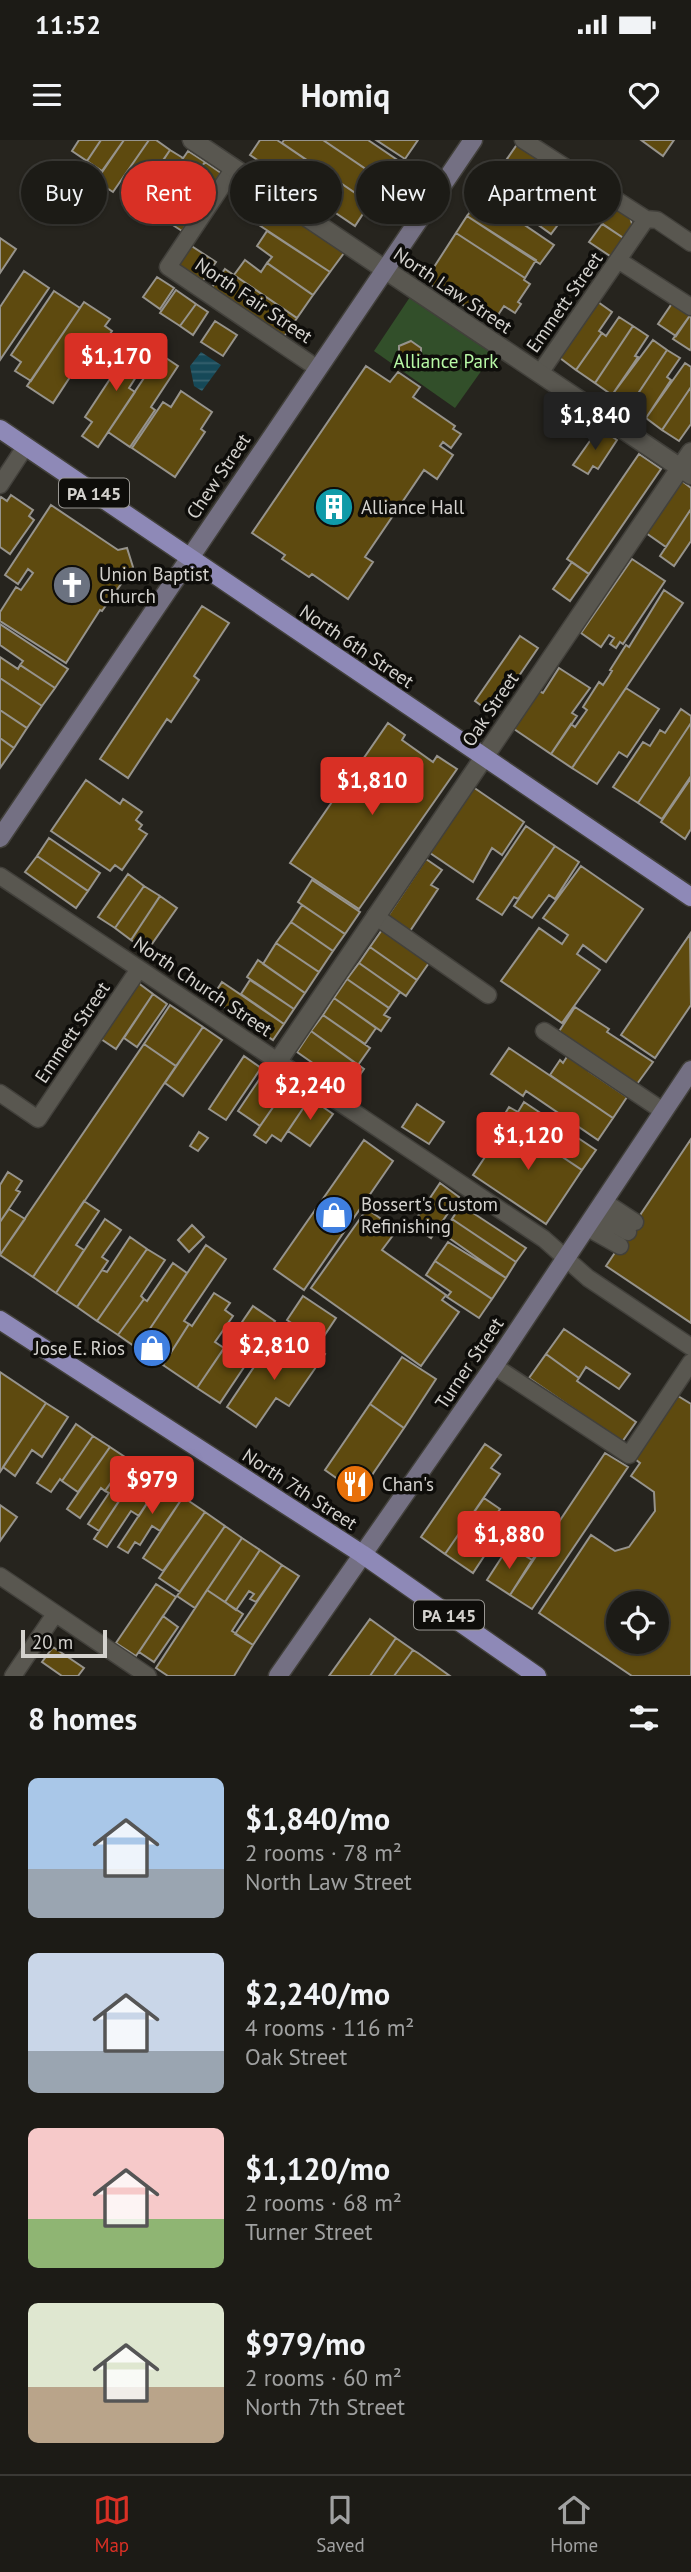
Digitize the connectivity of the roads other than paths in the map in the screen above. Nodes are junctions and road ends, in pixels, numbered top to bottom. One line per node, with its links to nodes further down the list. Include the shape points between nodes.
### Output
1 (192, 140): 4 (street, North Law Street)
2 (473, 140): 10 (street, Chew Street)
3 (523, 140): 6 (lane)
4 (230, 165)
5 (230, 174): 12 (lane, North Fair Street, via 168,267)
6 (646, 219): 8 (lane, via 657,220); 9 (lane, Emmett Street)
7 (317, 224): 10 (street, North Law Street)
8 (691, 243)
9 (618, 260): 11 (lane); 13 (lane, Emmett Street)
10 (384, 269): 12 (street, Chew Street); 13 (street, North Law Street)
11 (691, 307)
12 (317, 368): 19 (street, Chew Street)
13 (540, 373): 17 (street, North Law Street)
14 (0, 429): 15 (main road, North 6th Street / PA 145)
15 (26, 447): 18 (lane); 19 (main road, North 6th Street / PA 145)
16 (691, 452): 17 (street, Oak Street)
17 (686, 472): 20 (street, Oak Street)
18 (0, 485)
19 (189, 557): 20 (main road, North 6th Street / PA 145); 21 (street, Chew Street)
20 (484, 756): 23 (main road, North 6th Street / PA 145); 24 (street, Oak Street)
21 (0, 838)
22 (0, 876): 25 (lane, North Church Street)
23 (691, 897)
24 (375, 916): 26 (lane); 28 (street, Oak Street)
25 (139, 969): 28 (lane, North Church Street); 30 (lane, Emmett Street, via 38,1119)
26 (488, 995)
27 (544, 1031): 31 (lane)
28 (278, 1061): 33 (lane, North Church Street, via 544,1238)
29 (691, 1070): 31 (street, Turner Street)
30 (0, 1093)
31 (663, 1111): 32 (street, Turner Street)
32 (595, 1214): 32 (lane, via 628,1233); 33 (street, Turner Street)
33 (566, 1258): 35 (lane, North Church Street, via 588,1278); 37 (street, Turner Street)
34 (0, 1320): 38 (main road, North 7th Street / PA 145)
35 (691, 1347)
36 (691, 1362): 37 (lane, via 629,1455)
37 (494, 1366): 38 (street, Turner Street)
38 (362, 1554): 43 (street, Turner Street); 44 (main road, North 7th Street / PA 145)
39 (0, 1576): 40 (lane)
40 (55, 1614): 41 (lane); 42 (lane)
41 (13, 1676)
42 (148, 1676)
43 (278, 1676)
44 (537, 1676)

